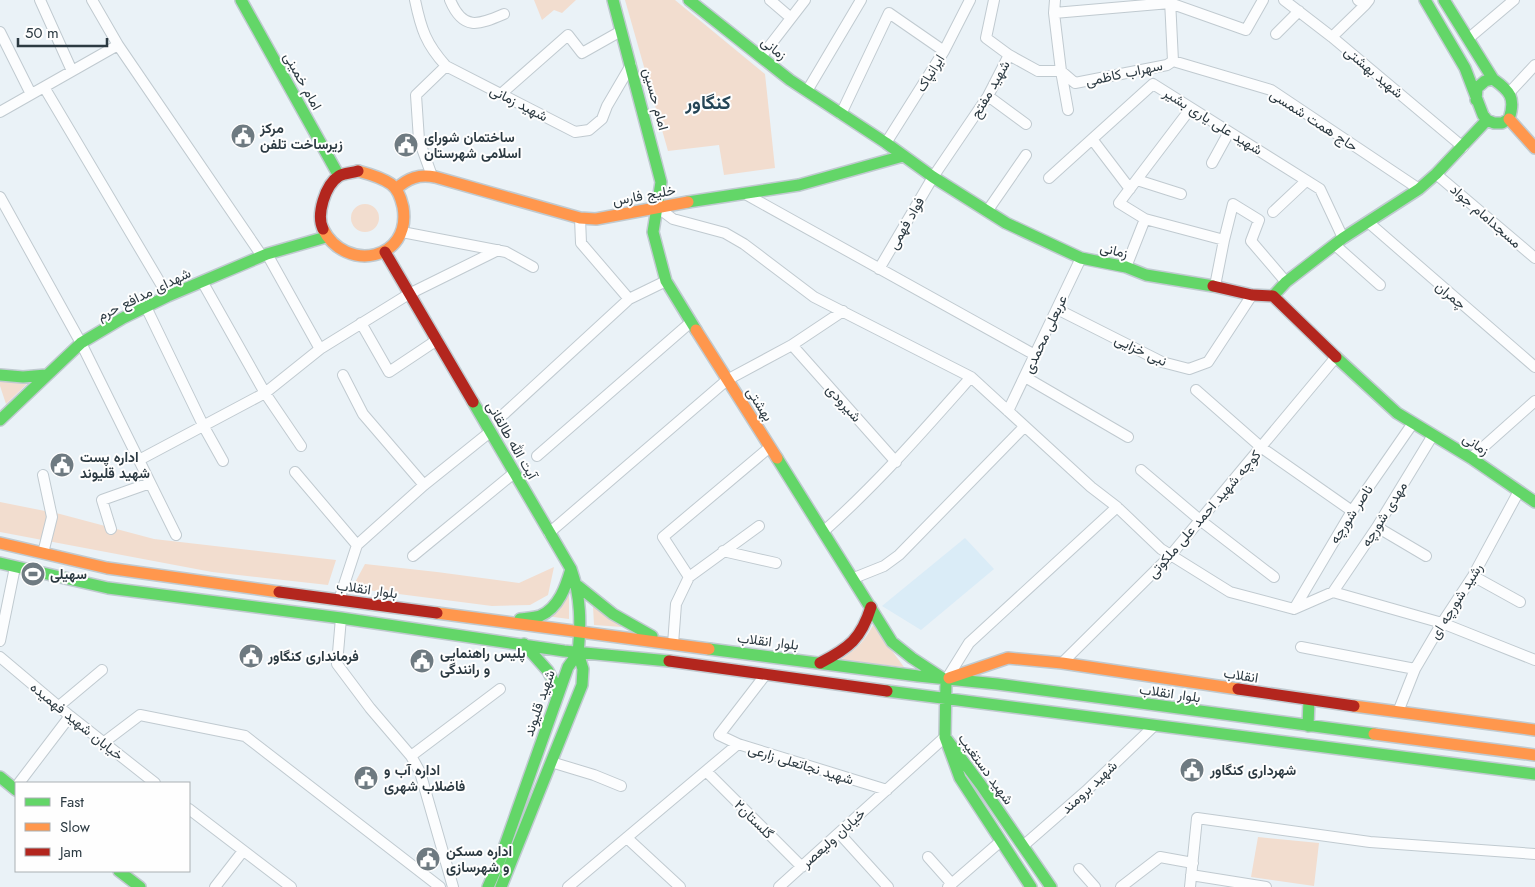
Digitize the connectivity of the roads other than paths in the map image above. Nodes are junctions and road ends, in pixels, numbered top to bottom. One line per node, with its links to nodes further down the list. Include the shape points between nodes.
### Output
1 (40, 0): 39 (street)
2 (92, 0): 30 (street)
3 (241, 0): 64 (main road, امام خمینی)
4 (415, 0): 37 (street, شهید زمانی, via 421,27 432,51)
5 (450, 0): 23 (street, via 455,12 470,23 482,23)
6 (613, 0): 25 (main road, امام حسین)
7 (689, 0): 33 (main road, زمانی)
8 (770, 0): 24 (street)
9 (805, 0): 24 (street)
10 (860, 0): 42 (street)
11 (970, 0): 31 (street, ایرانپاک)
12 (994, 0): 32 (street, via 986,38)
13 (1054, 0): 22 (street)
14 (1263, 0): 19 (street, via 1246,30)
15 (1284, 0): 21 (street, شهید بهشتی)
16 (1425, 0): 47 (main road, via 1466,68)
17 (1444, 0): 29 (main road)
18 (1514, 0): 29 (street)
19 (1170, 2): 22 (street); 34 (street)
20 (1364, 2): 28 (street)
21 (1299, 11): 27 (street); 28 (street, شهید بهشتی)
22 (1054, 12): 38 (street)
23 (504, 14)
24 (791, 18): 33 (street)
25 (621, 31): 35 (main road, امام حسین); 45 (street, via 582,53 568,35)
26 (0, 32): 44 (street)
27 (1276, 34)
28 (1332, 37): 59 (street, شهید بهشتی)
29 (1469, 38): 40 (main road)
30 (118, 46): 39 (street); 88 (street)
31 (944, 51): 51 (street, via 889,13); 57 (street, ایرانپاک)
32 (1010, 55): 38 (street, شهید مفتح, via 1038,71); 46 (street, شهید مفتح)
33 (761, 57): 42 (main road, زمانی)
34 (1173, 61): 38 (street, سهراب کاظمی, via 1167,65 1075,83); 72 (street, حاج همت شمسی, via 1271,90)
35 (631, 65): 45 (street, شهید زمانی, via 602,119 590,130 575,132); 76 (main road, امام حسین, via 661,182)
36 (1535, 65): 43 (street)
37 (446, 66): 45 (street, شهید زمانی); 65 (street, via 416,95 419,140)
38 (1061, 71): 49 (street)
39 (72, 72): 41 (street)
40 (1492, 79): 43 (main road); 47 (main road, via 1477,88)
41 (44, 87): 44 (street); 101 (street)
42 (807, 91): 51 (main road, زمانی)
43 (1509, 93): 52 (main road, via 1513,107)
44 (31, 94): 50 (street)
45 (501, 94)
46 (988, 96): 54 (street); 66 (street, شهید مفتح)
47 (1476, 100): 53 (main road)
48 (1191, 108): 55 (street, شهید علی یاری بشیر); 56 (street, شهید علی یاری بشیر, via 1154,84); 68 (street)
49 (1068, 110)
50 (0, 112)
51 (841, 114): 57 (main road, زمانی)
52 (1509, 119): 53 (main road, via 1502,123); 58 (main road)
53 (1487, 120): 59 (main road)
54 (1026, 124)
55 (1229, 132): 62 (street); 69 (street, شهید علی یاری بشیر)
56 (1092, 139): 67 (street, شهید علی یاری بشیر); 71 (street)
57 (886, 143): 61 (main road, زمانی)
58 (1533, 143)
59 (1463, 146): 63 (main road)
60 (1026, 155): 77 (street)
61 (903, 156): 66 (main road, زمانی); 73 (main road, خلیج فارس, via 799,185)
62 (1212, 163)
63 (1436, 174): 72 (main road); 90 (street, مسجدامام جواد)
64 (339, 176): 70 (main road, via 358,171 377,177); 83 (main road, via 327,190 320,212)
65 (432, 176): 70 (main road, خلیج فارس, via 416,175); 79 (main road, خلیج فارس)
66 (933, 177): 77 (main road, زمانی); 93 (street, فواد فهمی)
67 (1049, 178)
68 (1137, 180): 71 (street); 74 (street)
69 (1306, 180): 78 (street); 85 (street, شهید علی یاری بشیر, via 1320,189)
70 (396, 189): 82 (main road, via 404,219)
71 (1130, 189): 80 (street, via 1119,203)
72 (1419, 189): 81 (main road)
73 (747, 194): 76 (main road, خلیج فارس); 93 (street)
74 (1181, 194)
75 (0, 196): 110 (street)
76 (657, 207): 79 (main road, خلیج فارس, via 596,219); 94 (main road, بهشتی, via 654,232); 106 (street, via 673,219 725,233 814,297)
77 (988, 210): 89 (main road, زمانی, via 1006,223)
78 (1273, 212)
79 (580, 218): 103 (street, via 581,243)
80 (1145, 219): 84 (street); 92 (street)
81 (1368, 222): 85 (main road); 115 (street, چمران)
82 (402, 232): 86 (street); 87 (main road)
83 (326, 237): 87 (main road, via 345,253 372,256); 88 (main road, شهدای مدافع حرم)
84 (1224, 240): 95 (street, via 1233,204 1259,220 1251,242); 98 (street)
85 (1339, 241): 95 (main road); 97 (street)
86 (498, 250): 91 (street); 99 (street)
87 (385, 252): 99 (main road, آیت الله طالقانی)
88 (265, 255): 96 (main road, شهدای مدافع حرم); 112 (street)
89 (1081, 258): 92 (main road, زمانی); 105 (street, عربعلی محمدی)
90 (1535, 258)
91 (533, 267)
92 (1126, 267): 98 (main road, زمانی, via 1146,275)
93 (879, 269): 113 (street)
94 (666, 281): 103 (street); 107 (main road, بهشتی)
95 (1286, 282): 102 (main road)
96 (203, 283): 101 (main road, شهدای مدافع حرم); 123 (street)
97 (1380, 285)
98 (1215, 286): 100 (main road, زمانی)
99 (409, 294): 108 (street); 109 (main road, آیت الله طالقانی)
100 (1252, 295): 102 (main road, زمانی); 105 (street, نبی خزایی, via 1208,362 1189,369 1162,362)
101 (168, 296): 104 (main road, شهدای مدافع حرم)
102 (1273, 296): 114 (main road, زمانی)
103 (629, 299): 126 (street)
104 (146, 307): 110 (main road, شهدای مدافع حرم); 129 (street)
105 (1057, 308): 113 (street, عربعلی محمدی)
106 (842, 311): 111 (street); 120 (street)
107 (691, 322): 121 (main road, بهشتی); 137 (street)
108 (362, 323): 109 (street, via 389,372); 112 (street)
109 (436, 340): 131 (main road, آیت الله طالقانی)
110 (81, 343): 117 (main road, شهدای مدافع حرم); 139 (street)
111 (792, 345): 121 (street); 141 (street, شیرودی)
112 (320, 349): 123 (street)
113 (1035, 355): 119 (street, عربعلی محمدی)
114 (1336, 357): 128 (main road, زمانی, via 1397,413); 136 (street, کوچه شهید احمد علی ملکوتی)
115 (1535, 366)
116 (0, 375): 117 (main road)
117 (46, 375): 127 (main road, شهدای مدافع حرم)
118 (343, 375): 147 (street, via 363,414)
119 (1025, 376): 125 (street, عربعلی محمدی); 133 (street)
120 (971, 377): 125 (street); 141 (street)
121 (727, 380): 135 (main road, بهشتی); 157 (street)
122 (1196, 390): 136 (street)
123 (265, 392): 129 (street); 134 (street)
124 (1535, 401): 138 (street)
125 (1008, 411): 130 (street)
126 (504, 414)
127 (0, 420)
128 (1413, 423): 132 (main road, زمانی); 151 (street, ناصر شورچه)
129 (204, 426): 139 (street); 140 (street)
130 (1024, 427): 150 (street); 172 (street, via 898,555 884,566)
131 (490, 432): 144 (main road, آیت الله طالقانی); 147 (street)
132 (1433, 435): 138 (main road, زمانی); 154 (street, مهدی شورچه)
133 (1128, 437)
134 (301, 446)
135 (770, 447): 156 (main road, بهشتی); 171 (street, via 663,537)
136 (1262, 448): 151 (street); 152 (street, کوچه شهید احمد علی ملکوتی)
137 (537, 456)
138 (1471, 458): 148 (main road, زمانی)
139 (139, 460): 146 (street)
140 (223, 461)
141 (896, 462): 156 (street)
142 (1141, 470): 152 (street)
143 (295, 472): 160 (street)
144 (514, 473): 157 (main road, آیت الله طالقانی); 163 (street)
145 (42, 475): 162 (street, via 52,517)
146 (150, 483): 155 (street, via 102,500); 158 (street)
147 (424, 485): 160 (street)
148 (1519, 491): 149 (main road, زمانی); 170 (street, رشید شورچه ای)
149 (1535, 502)
150 (1117, 507): 164 (street); 196 (street, via 969,643)
151 (1352, 511): 179 (street, ناصر شورچه)
152 (1200, 520): 164 (street, کوچه شهید احمد علی ملکوتی); 173 (street)
153 (759, 526): 161 (street)
154 (1377, 527): 165 (street); 175 (street, مهدی شورچه)
155 (111, 529)
156 (824, 530): 172 (main road, بهشتی)
157 (549, 533): 169 (main road, آیت الله طالقانی)
158 (176, 536)
159 (0, 543): 162 (main road, بلوار انقلاب)
160 (357, 546): 176 (street)
161 (723, 551): 167 (street); 171 (street)
162 (43, 553): 176 (main road, بلوار انقلاب, via 107,568)
163 (413, 556)
164 (1170, 556): 179 (street, via 1230,592); 192 (street, کوچه شهید احمد علی ملکوتی)
165 (1426, 556)
166 (0, 563): 168 (main road)
167 (776, 563)
168 (15, 567): 180 (main road, via 108,588); 184 (street)
169 (571, 570): 174 (main road, آیت الله طالقانی); 181 (main road, via 565,590 542,615)
170 (1473, 576): 177 (street); 182 (street, رشید شورچه ای)
171 (689, 577): 185 (street, via 676,604)
172 (854, 578): 178 (main road, بهشتی)
173 (1274, 578)
174 (578, 586): 183 (main road, آیت الله طالقانی, via 582,616); 185 (main road, via 596,603 625,622)
175 (1333, 592): 179 (street); 182 (street)
176 (339, 600): 181 (main road, بلوار انقلاب)
177 (1520, 602)
178 (871, 607): 191 (main road, via 862,634 852,645); 196 (main road, بهشتی, via 892,642)
179 (1294, 609)
180 (341, 618): 186 (main road); 211 (street, via 337,664)
181 (502, 622): 183 (main road, بلوار انقلاب)
182 (1442, 623): 190 (street); 193 (street, رشید شورچه ای)
183 (580, 632): 185 (main road, بلوار انقلاب); 188 (main road, آیت الله طالقانی)
184 (0, 641)
185 (670, 643): 191 (main road, بلوار انقلاب)
186 (524, 644): 188 (main road); 198 (main road, via 548,672)
187 (1300, 647): 193 (street)
188 (578, 653): 195 (main road, via 657,659); 198 (main road, شهید قلیوند, via 568,667); 212 (main road, via 585,673)
189 (0, 657): 201 (street, خیابان شهید فهمیده)
190 (1535, 660)
191 (820, 663): 196 (main road, بلوار انقلاب)
192 (1062, 663): 196 (main road, انقلاب, via 1008,658); 200 (main road, انقلاب)
193 (1415, 669): 202 (street, رشید شورچه ای)
194 (102, 670): 201 (street)
195 (766, 674): 199 (main road); 209 (street, via 720,735)
196 (946, 680): 199 (main road); 205 (main road, بلوار انقلاب)
197 (500, 689): 211 (street)
198 (559, 692): 240 (main road, شهید قلیوند)
199 (944, 699): 204 (main road); 207 (main road)
200 (1309, 700): 202 (main road, انقلاب); 205 (main road)
201 (60, 706): 203 (street, خیابان شهید فهمیده)
202 (1398, 712): 206 (main road, انقلاب)
203 (70, 716): 208 (street, خیابان شهید فهمیده); 216 (street)
204 (1154, 726): 214 (main road); 225 (street, شهید برومند)
205 (1308, 726): 210 (main road, بلوار انقلاب)
206 (1535, 730)
207 (944, 737): 220 (street); 224 (main road, شهید دستغیب, via 960,778); 225 (main road, شهید دستغیب)
208 (103, 743): 217 (street, خیابان شهید فهمیده); 238 (street, via 140,715 245,736)
209 (738, 744): 213 (street, شهید نجاتعلی زارعی); 220 (street, شهید نجاتعلی زارعی)
210 (1535, 755)
211 (411, 756): 239 (street, via 430,802)
212 (551, 762): 219 (street); 241 (main road)
213 (706, 771): 223 (street, شهید نجاتعلی زارعی); 230 (street, گلستان۲)
214 (1535, 774)
215 (0, 776): 218 (main road)
216 (21, 782)
217 (155, 782)
218 (15, 786)
219 (621, 786)
220 (887, 790): 222 (street, خیابان ولیعصر)
221 (190, 810): 226 (street)
222 (839, 833): 230 (street, خیابان ولیعصر); 245 (street)
223 (627, 838): 242 (street, شهید نجاتعلی زارعی); 243 (street)
224 (1001, 841): 234 (street); 246 (main road, شهید دستغیب)
225 (1023, 846): 247 (main road, شهید دستغیب)
226 (244, 851): 236 (street); 237 (street)
227 (1535, 854): 229 (street, via 1370,842 1197,818)
228 (928, 857): 234 (street)
229 (1192, 863): 233 (street); 249 (street, via 1160,857)
230 (802, 867): 244 (street, خیابان ولیعصر)
231 (1079, 869): 248 (street)
232 (120, 872): 235 (main road)
233 (1191, 875): 250 (street); 251 (street)
234 (950, 885)
235 (140, 887)
236 (215, 887)
237 (291, 887)
238 (440, 887)
239 (453, 887)
240 (488, 887)
241 (501, 887)
242 (568, 887)
243 (680, 887)
244 (779, 887)
245 (888, 887)
246 (1031, 887)
247 (1051, 887)
248 (1095, 887)
249 (1121, 887)
250 (1190, 887)
251 (1266, 887)

